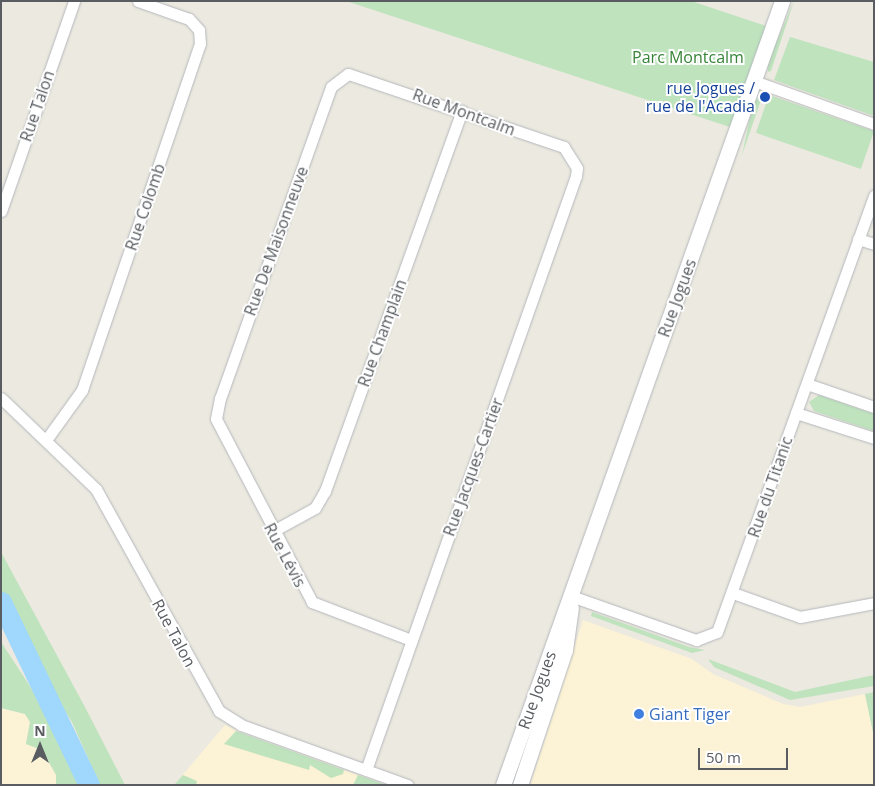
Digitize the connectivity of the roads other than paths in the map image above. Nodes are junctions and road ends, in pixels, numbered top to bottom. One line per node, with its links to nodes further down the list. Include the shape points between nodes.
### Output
1 (74, 1): 10 (street, Rue Talon)
2 (138, 1): 19 (street, Rue Colomb, via 189,19 199,30 200,44 82,390)
3 (782, 1): 5 (street, Rue Jogues)
4 (343, 76): 6 (street, Rue Montcalm, via 360,75); 16 (street, Rue De Maisonneuve, via 330,87)
5 (754, 81): 7 (street); 22 (street, Rue Jogues)
6 (462, 111): 8 (street, Rue Montcalm, via 564,147); 20 (street, Rue Champlain, via 325,492 315,508)
7 (874, 124)
8 (576, 164): 24 (street, Rue Jacques-Cartier, via 576,176)
9 (874, 195): 11 (street, Rue du Titanic)
10 (1, 211)
11 (858, 239): 12 (street); 13 (street, Rue du Titanic)
12 (874, 244)
13 (807, 384): 15 (street); 17 (street, Rue du Titanic)
14 (1, 398): 19 (street, Rue Talon)
15 (874, 406)
16 (216, 412): 20 (street, Rue Lévis, via 220,434)
17 (796, 413): 18 (street); 21 (street, Rue du Titanic)
18 (874, 438)
19 (46, 440): 25 (street, Rue Talon, via 104,501 219,711 241,725)
20 (273, 532): 24 (street, Rue Lévis, via 312,602)
21 (733, 593): 22 (street, Rue du Titanic, via 717,632 701,640); 23 (street, via 800,617)
22 (571, 596): 27 (street, Rue Jogues); 28 (street, Rue Jogues, via 569,638)
23 (874, 604)
24 (411, 640): 25 (street, Rue Jacques-Cartier)
25 (366, 770): 26 (street, Rue Talon)
26 (408, 785)
27 (503, 785)
28 (520, 785)

